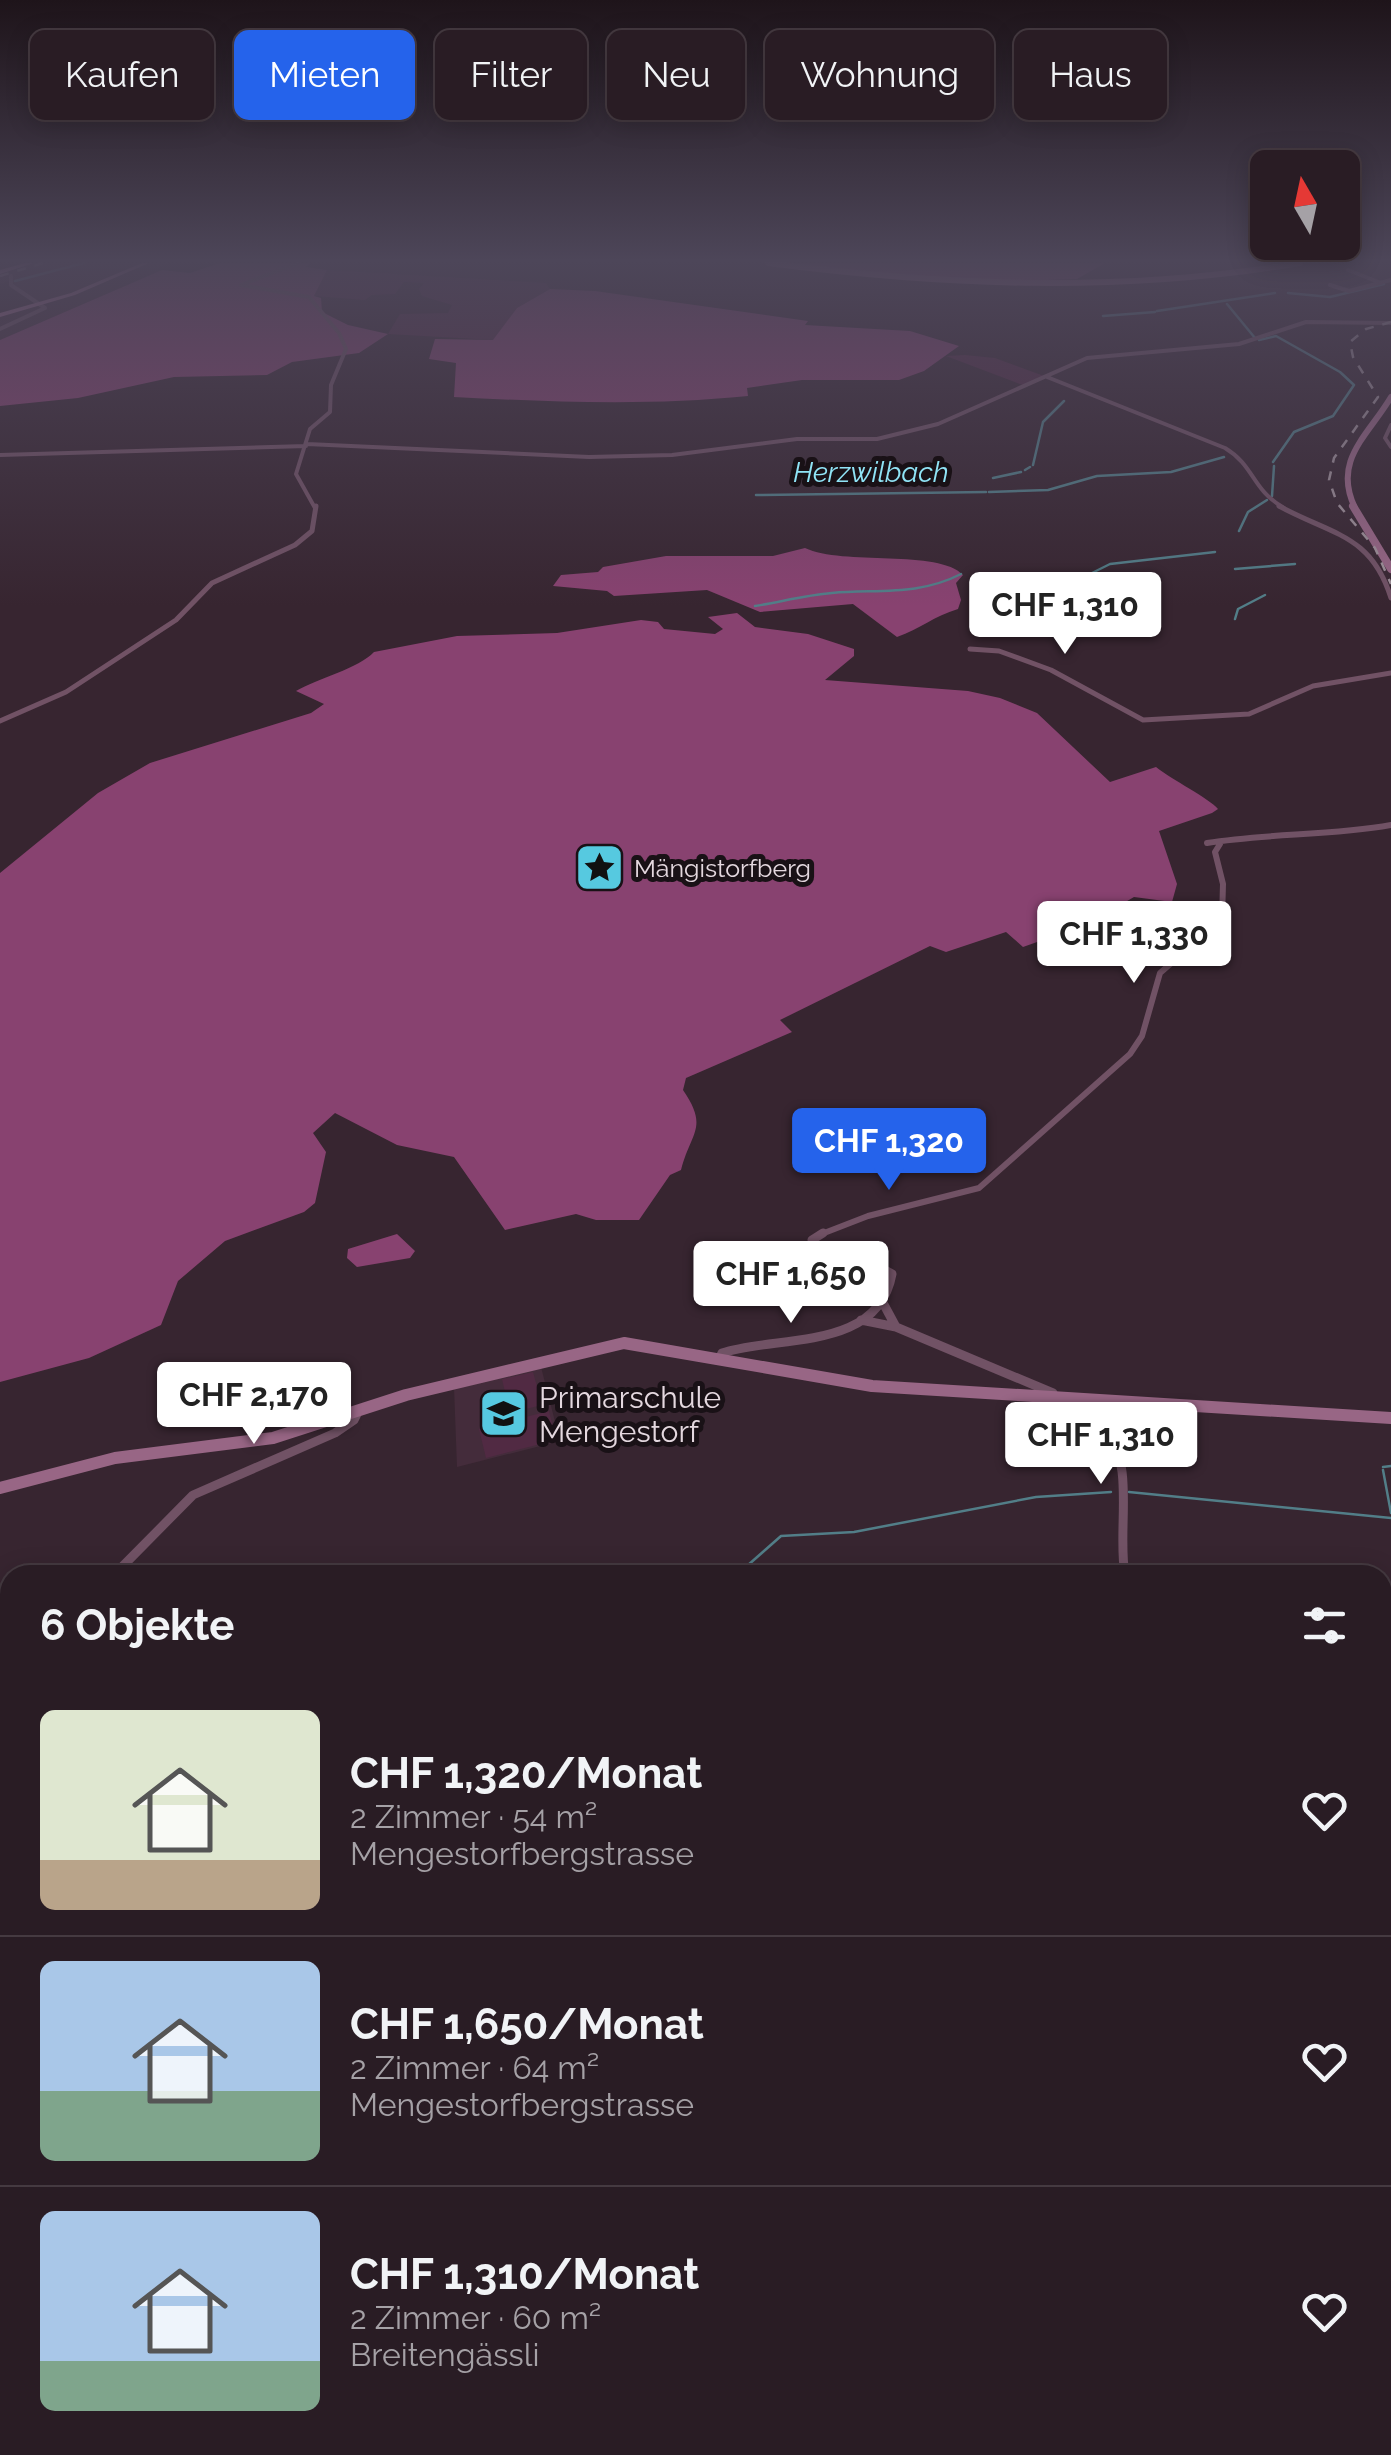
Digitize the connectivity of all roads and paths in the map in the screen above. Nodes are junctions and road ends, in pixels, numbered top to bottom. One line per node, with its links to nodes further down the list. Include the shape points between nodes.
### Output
1 (334, 378): 7 (street, via 330,412 310,429)
2 (1047, 378): 7 (street, via 938,424 878,439 797,439 589,457)
3 (1049, 378): 11 (street, via 1250,464 1260,493 1364,546)
4 (1391, 397): 5 (street)
5 (1388, 407): 10 (street, via 1353,450 1346,476 1352,506)
6 (1391, 425): 8 (street, via 1385,438)
7 (307, 445): 9 (street); 14 (street, via 296,478 312,495 317,514 306,538 216,580 176,620 66,692)
8 (1391, 447)
9 (0, 454)
10 (1391, 569)
11 (1391, 598)
12 (970, 649): 13 (street, via 998,651 1051,670 1147,720 1249,714 1312,686)
13 (1391, 673)
14 (0, 721)
15 (1391, 826): 16 (street, via 1220,844 1214,852 1227,886 1219,923 1160,973 1142,1036 1126,1061 990,1184 812,1240 820,1252 887,1268 893,1280)
16 (882, 1301): 17 (street); 18 (street)
17 (860, 1320): 18 (street); 19 (street, via 798,1344 742,1348)
18 (896, 1328): 20 (street)
19 (718, 1359): 20 (street, via 862,1385); 21 (street, via 611,1344)
20 (1066, 1398): 22 (street); 25 (street, via 1107,1430 1116,1449)
21 (358, 1410): 23 (street, via 274,1438 114,1458); 24 (street, via 335,1433 193,1494)
22 (1391, 1418)
23 (0, 1488)
24 (124, 1565)
25 (1123, 1565)

